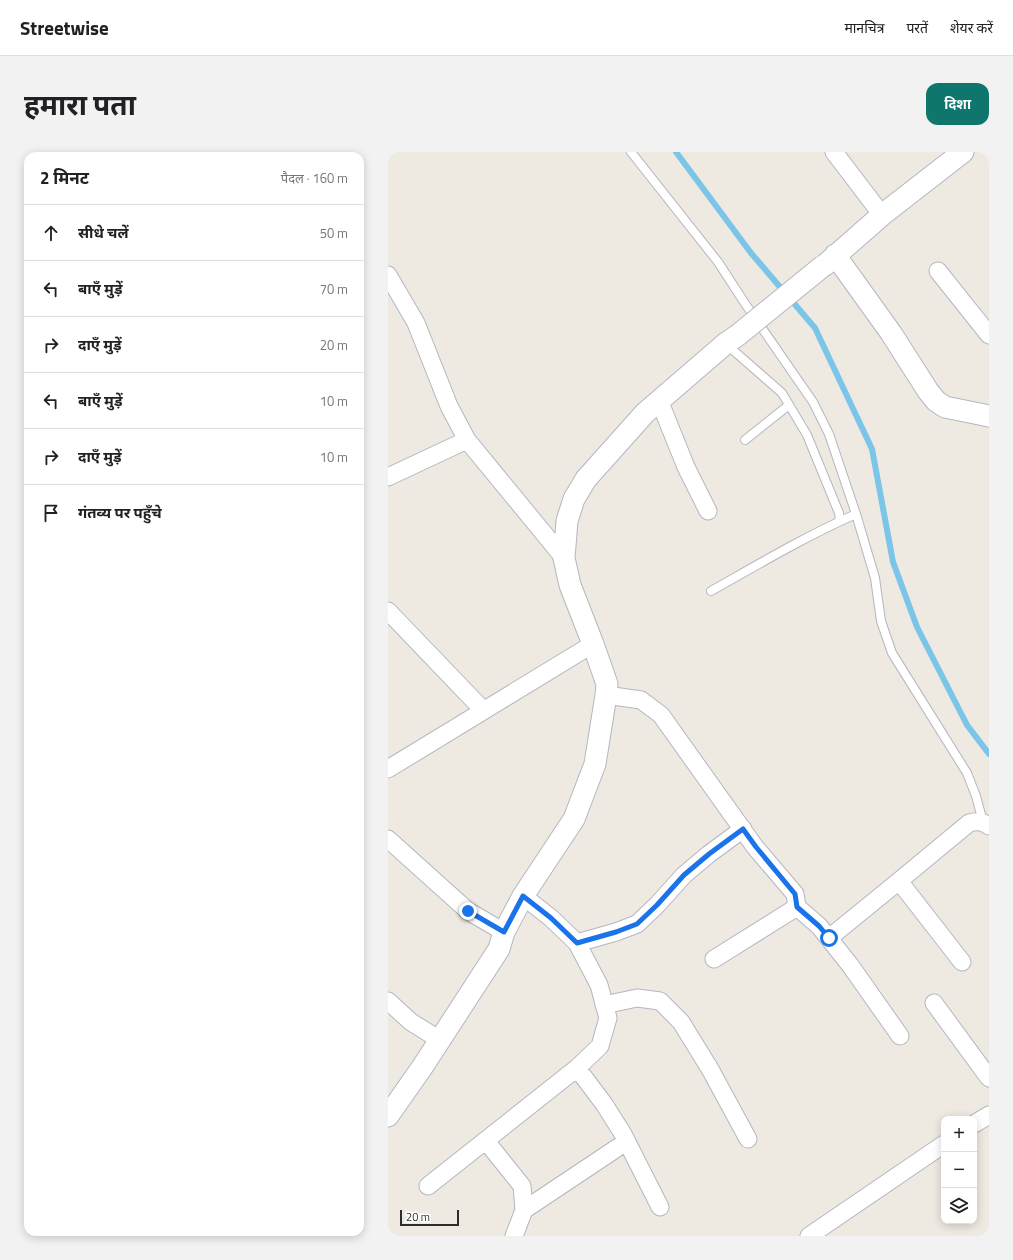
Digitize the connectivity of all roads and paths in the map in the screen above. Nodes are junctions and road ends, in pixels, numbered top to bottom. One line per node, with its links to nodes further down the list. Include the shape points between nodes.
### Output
1 (631, 152): 17 (lane, via 718,262 813,402 829,434)
2 (834, 152): 4 (street)
3 (963, 152): 4 (street)
4 (882, 215): 5 (street)
5 (829, 261): 9 (street, bridge); 12 (street, via 891,333 936,401 945,407)
6 (938, 271): 8 (street)
7 (388, 275): 13 (street, via 416,323 448,406)
8 (989, 335)
9 (731, 339): 10 (street); 11 (lane, via 782,393)
10 (659, 400): 16 (street, via 686,467); 19 (street, via 586,479 574,499 567,521)
11 (789, 405): 14 (lane); 18 (lane, via 807,435)
12 (989, 416)
13 (467, 440): 15 (street); 19 (street)
14 (745, 440)
15 (388, 478)
16 (708, 511)
17 (856, 514): 18 (lane); 26 (lane, via 875,578 880,621 892,653 967,773)
18 (840, 521): 20 (lane)
19 (564, 558): 22 (street, via 570,585)
20 (712, 591)
21 (388, 611): 24 (street)
22 (593, 644): 23 (street, via 607,684); 24 (street)
23 (606, 695): 27 (street, via 641,700 661,715); 30 (street, via 594,764 574,819)
24 (483, 710): 25 (street)
25 (388, 768)
26 (986, 824): 29 (street, via 975,821 969,823)
27 (743, 829): 31 (street, via 795,894); 34 (street, via 684,875 637,924)
28 (388, 839): 32 (street, via 468,911)
29 (899, 881): 33 (street); 36 (street)
30 (523, 896): 32 (street); 34 (street)
31 (797, 907): 33 (street); 35 (street)
32 (504, 932): 41 (street, via 499,950)
33 (829, 938): 40 (street)
34 (577, 943): 39 (street, via 599,985)
35 (714, 959)
36 (962, 962)
37 (388, 1001): 41 (street, via 411,1022)
38 (934, 1002): 43 (street)
39 (604, 1005): 42 (street, via 608,1018 600,1046); 47 (street, via 637,998 660,1002 681,1022)
40 (900, 1036)
41 (440, 1040): 45 (street)
42 (577, 1068): 48 (street); 49 (street, via 604,1104)
43 (989, 1078)
44 (989, 1114): 46 (street)
45 (388, 1116)
46 (977, 1122)
47 (748, 1139)
48 (486, 1141): 51 (street); 53 (street, via 522,1186)
49 (626, 1142): 52 (street); 53 (street)
50 (941, 1146): 55 (street)
51 (428, 1186)
52 (660, 1207)
53 (524, 1210): 54 (street)
54 (514, 1236)
55 (809, 1236)

